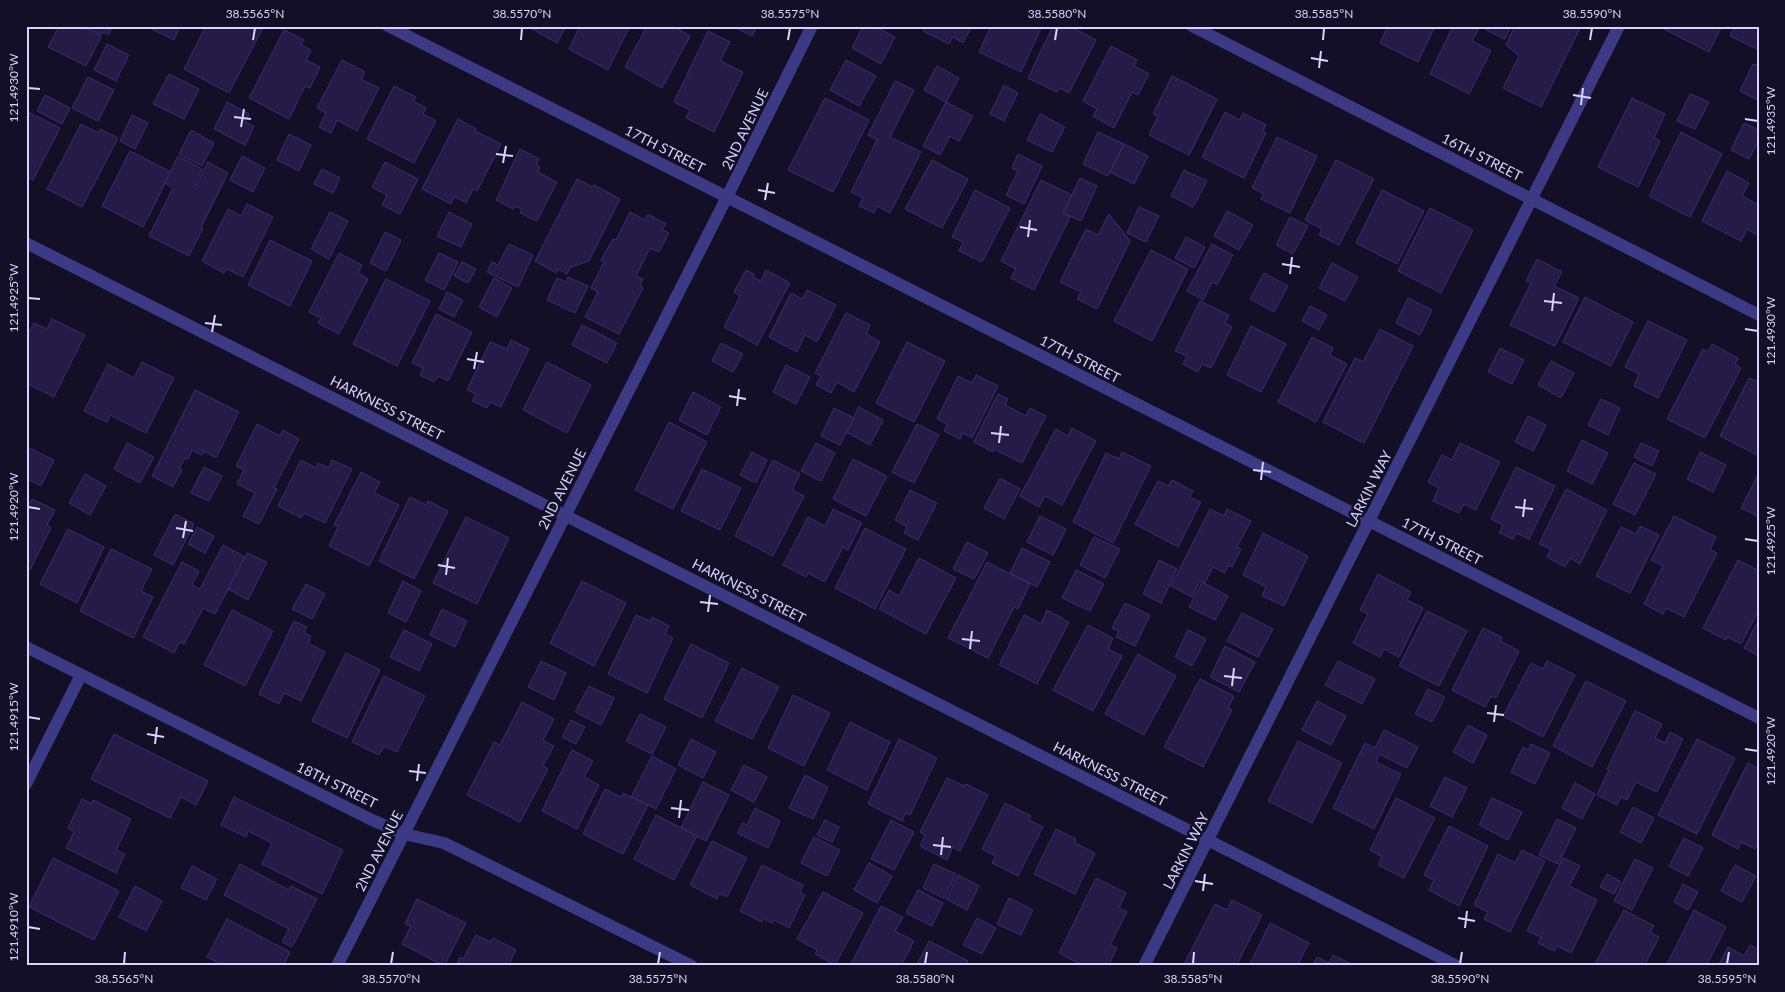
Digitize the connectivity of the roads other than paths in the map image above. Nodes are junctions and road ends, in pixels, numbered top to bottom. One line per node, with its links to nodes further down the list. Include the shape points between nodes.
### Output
1 (388, 26): 5 (street, 17TH STREET)
2 (812, 26): 5 (street, 2ND AVENUE)
3 (1192, 26): 6 (street, 16TH STREET)
4 (1619, 26): 6 (street, LARKIN WAY)
5 (727, 197): 9 (street, 2ND AVENUE); 10 (street, 17TH STREET)
6 (1532, 199): 8 (street, 16TH STREET); 10 (street, LARKIN WAY)
7 (26, 243): 9 (street, HARKNESS STREET)
8 (1759, 314)
9 (565, 515): 15 (street, 2ND AVENUE); 16 (street, HARKNESS STREET)
10 (1369, 521): 13 (street, 17TH STREET); 16 (street, LARKIN WAY)
11 (26, 647): 12 (street, 18TH STREET)
12 (81, 674): 14 (street); 15 (street, 18TH STREET)
13 (1759, 718)
14 (26, 784)
15 (404, 834): 17 (street, 2ND AVENUE); 18 (street, 18TH STREET, via 444,843)
16 (1208, 840): 19 (street, LARKIN WAY); 20 (street, HARKNESS STREET)
17 (337, 966)
18 (692, 966)
19 (1144, 966)
20 (1457, 966)

